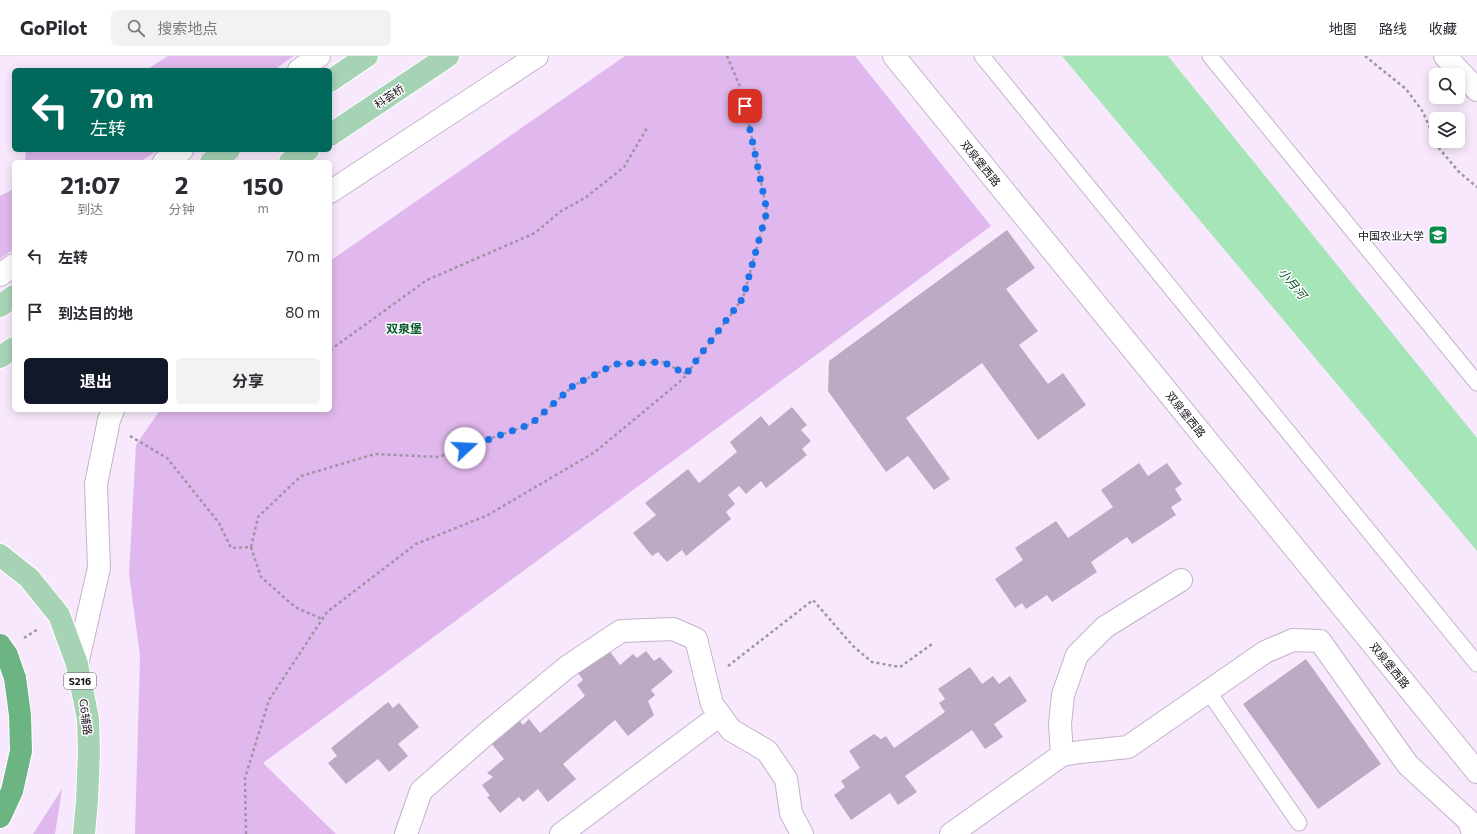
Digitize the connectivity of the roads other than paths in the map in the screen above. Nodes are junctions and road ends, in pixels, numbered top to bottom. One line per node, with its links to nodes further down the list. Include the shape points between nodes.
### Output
1 (367, 56): 8 (main road)
2 (448, 56): 10 (main road, 科荟桥)
3 (537, 56): 17 (street)
4 (894, 56): 34 (street, 双泉堡西路)
5 (982, 56): 30 (lane)
6 (1210, 56): 24 (lane)
7 (1445, 56): 9 (street)
8 (332, 80)
9 (1477, 90)
10 (332, 134)
11 (179, 152): 14 (street)
12 (226, 152): 15 (main road)
13 (305, 152): 16 (main road)
14 (167, 160)
15 (214, 160)
16 (293, 160)
17 (332, 191)
18 (12, 266): 19 (street)
19 (0, 274)
20 (12, 297): 21 (main road)
21 (0, 306)
22 (12, 349): 23 (main road)
23 (0, 357)
24 (1477, 383)
25 (112, 412): 29 (street, via 96,484 99,568)
26 (0, 556): 29 (main road, G6辅路 / S216, via 29,578 59,615)
27 (1180, 580): 33 (street, via 1105,627 1076,655 1063,695 1060,724)
28 (0, 645): 35 (highway, bridge, via 7,655 15,678 21,751 12,791)
29 (77, 664): 37 (main road, G6辅路 / S216, via 88,719 88,801)
30 (1477, 664)
31 (1208, 691): 33 (street, via 1128,747); 36 (lane); 42 (street, via 1265,652 1293,640 1320,641 1408,765 1469,821)
32 (720, 715): 38 (street, via 712,704 696,639 673,629 621,631 567,667 422,791); 39 (street); 40 (street, via 731,730 767,751 786,778 791,813)
33 (1062, 755): 41 (street)
34 (1477, 772)
35 (0, 817)
36 (1299, 823)
37 (84, 834)
38 (406, 834)
39 (561, 834)
40 (802, 834)
41 (951, 834)
42 (1473, 834)

